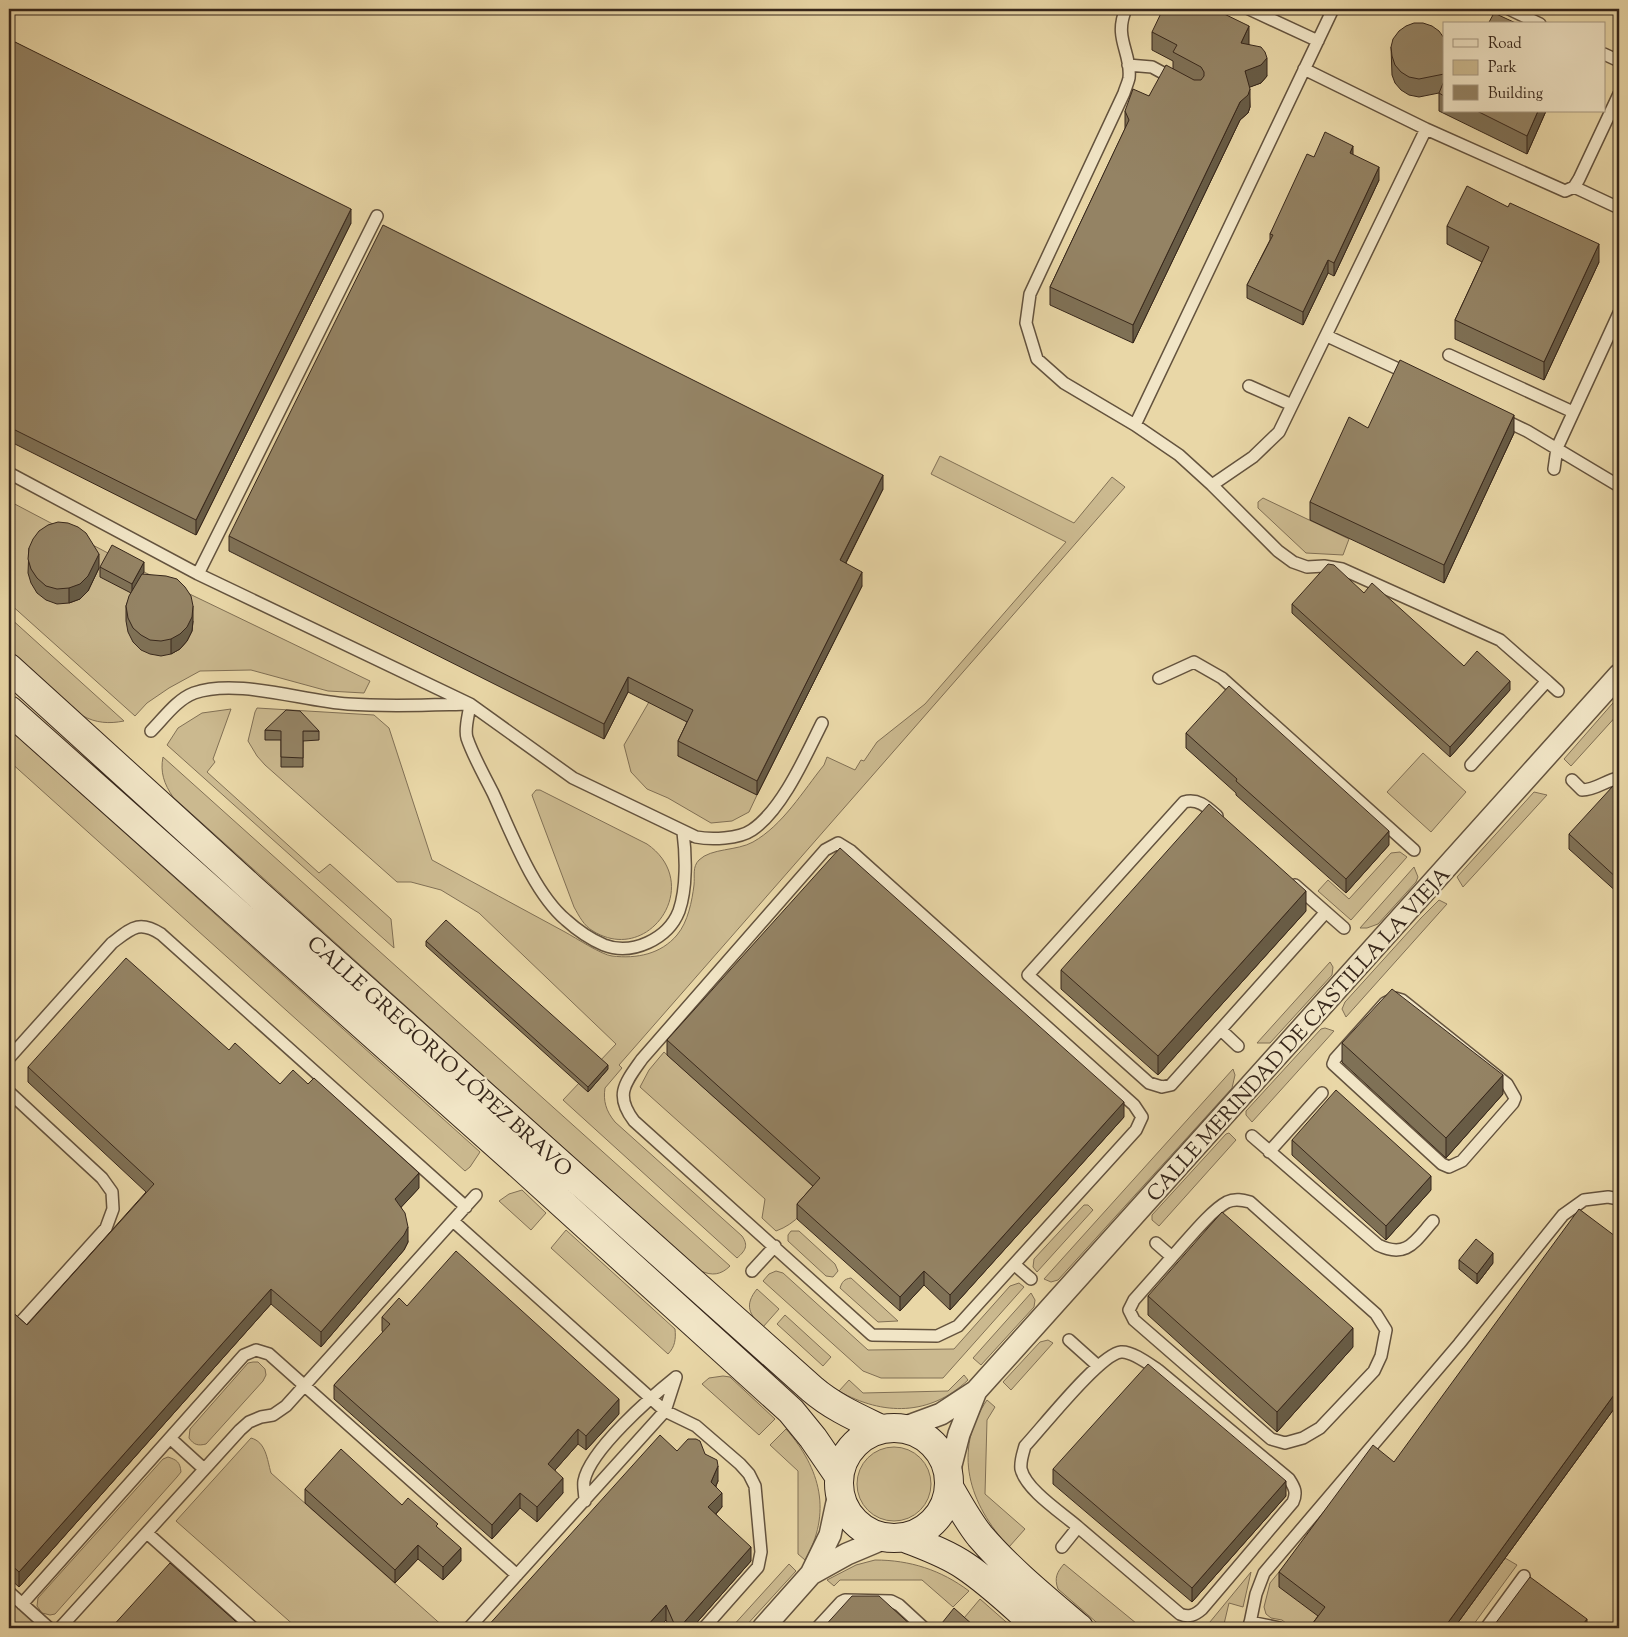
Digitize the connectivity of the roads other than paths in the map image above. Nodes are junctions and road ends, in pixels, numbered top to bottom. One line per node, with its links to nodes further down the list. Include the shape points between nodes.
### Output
1 (1126, 9): 9 (lane, via 1120,31)
2 (1250, 9): 6 (lane)
3 (1333, 9): 6 (lane)
4 (1508, 9): 5 (lane)
5 (1536, 22)
6 (1318, 41): 10 (lane)
7 (1606, 55): 8 (lane)
8 (1619, 61)
9 (1128, 65): 11 (lane, via 1152,67); 25 (lane, via 1129,78 1124,93 1030,294 1026,323 1037,359 1064,383)
10 (1304, 69): 13 (lane); 25 (lane)
11 (1190, 87)
12 (1619, 94): 14 (lane)
13 (1426, 128): 14 (lane, via 1554,187 1565,190); 18 (lane)
14 (1574, 187): 15 (lane)
15 (1619, 208)
16 (377, 216): 31 (lane)
17 (1619, 314): 23 (lane)
18 (1327, 336): 20 (lane); 22 (lane)
19 (1449, 355): 23 (lane)
20 (1422, 381)
21 (1250, 386): 22 (lane)
22 (1292, 405): 29 (lane, via 1279,432 1253,458)
23 (1574, 412): 26 (lane)
24 (1492, 414): 26 (lane)
25 (1135, 425): 29 (lane, via 1179,455)
26 (1557, 448): 27 (lane); 30 (lane)
27 (1554, 469)
28 (9, 473): 31 (lane)
29 (1212, 485): 35 (lane, via 1293,562 1307,567 1342,569 1500,640)
30 (1619, 486)
31 (198, 574): 37 (lane)
32 (9, 668): 76 (main road, CALLE GREGORIO LÓPEZ BRAVO, via 830,1404 846,1413)
33 (1619, 675): 73 (street, CALLE MERINDAD DE CASTILLA LA VIEJA)
34 (1159, 678): 46 (lane, via 1194,662 1222,678)
35 (1547, 681): 36 (lane); 41 (lane)
36 (1558, 691)
37 (470, 704): 40 (lane, via 397,707 349,704 222,688 192,694 174,705); 45 (lane, via 573,778); 45 (lane, via 466,736 539,890 564,919 586,936 622,949 653,941 669,928 679,911 682,891 686,853)
38 (9, 710): 80 (main road, CALLE GREGORIO LÓPEZ BRAVO, via 791,1411 812,1438)
39 (822, 723): 45 (lane, via 773,812 751,831 711,840)
40 (151, 731)
41 (1471, 765)
42 (1619, 778): 43 (lane, via 1592,790 1582,790)
43 (1572, 780)
44 (1227, 825): 50 (lane, via 1206,806 1192,800 1184,802 1028,975 1149,1083 1162,1087 1171,1085)
45 (683, 832)
46 (1414, 850)
47 (1284, 875): 48 (lane)
48 (1326, 912): 49 (lane); 50 (lane)
49 (1344, 928)
50 (1221, 1030): 52 (lane)
51 (1351, 1033): 51 (lane, via 1333,1064 1449,1167 1462,1161 1516,1098 1507,1084 1402,1000 1392,998)
52 (1238, 1046)
53 (9, 1058): 60 (lane, via 112,942 132,928 149,926)
54 (9, 1092): 69 (lane, via 102,1178 112,1192 113,1209 106,1228)
55 (1322, 1093): 57 (lane)
56 (1252, 1136): 57 (lane)
57 (1270, 1152): 62 (lane, via 1378,1245 1391,1251 1405,1249)
58 (476, 1195): 60 (lane)
59 (1619, 1199): 91 (lane, via 1584,1200 1563,1214 1459,1344 1264,1573)
60 (466, 1207): 61 (lane)
61 (453, 1221): 72 (lane); 74 (lane)
62 (1433, 1221)
63 (1156, 1243): 65 (lane)
64 (775, 1246): 66 (lane, via 872,1335 880,1336 937,1336 948,1332 958,1326); 66 (lane, via 634,1121 626,1110 622,1092 642,1059 825,850 838,843 1134,1105 1142,1116 1136,1130); 67 (lane)
65 (1172, 1258): 65 (lane, via 1134,1300 1129,1310 1134,1320 1271,1439 1285,1443 1320,1428 1374,1371 1382,1356 1386,1330 1376,1314 1250,1202 1240,1199 1228,1202 1212,1214)
66 (1015, 1265): 68 (lane)
67 (752, 1271)
68 (1031, 1279)
69 (20, 1323)
70 (1069, 1340): 71 (lane)
71 (1098, 1366): 82 (lane, via 1025,1446 1022,1457 1021,1468 1028,1483); 82 (lane, via 1112,1354 1122,1351 1140,1358 1289,1479 1296,1495 1202,1609 1186,1616)
72 (305, 1386): 77 (lane, via 269,1354 256,1350 250,1352); 78 (lane, via 273,1415 246,1425); 87 (lane)
73 (976, 1392): 76 (street, CALLE MERINDAD DE CASTILLA LA VIEJA, via 941,1414); 79 (street, CALLE MERINDAD DE CASTILLA LA VIEJA, via 959,1434)
74 (646, 1401): 75 (lane); 75 (lane, via 676,1377); 81 (lane, via 593,1459 584,1481)
75 (665, 1411): 81 (lane); 97 (lane, via 696,1426 740,1464 755,1486 761,1552 758,1567)
76 (892, 1428): 79 (main road, via 916,1432 928,1439 944,1460); 80 (main road, via 870,1432 853,1446 844,1460)
77 (170, 1438): 78 (lane); 90 (lane)
78 (204, 1469): 83 (lane)
79 (949, 1480): 84 (main road, via 947,1499 936,1520 916,1534); 101 (main road, via 963,1512 980,1536)
80 (839, 1484): 84 (main road, via 843,1506 850,1518 872,1534); 86 (street, via 830,1535)
81 (585, 1500): 87 (lane)
82 (1078, 1527): 85 (lane)
83 (147, 1532): 94 (lane); 95 (lane)
84 (895, 1538): 86 (street, via 847,1554); 100 (main road, via 938,1551 964,1565)
85 (1062, 1547)
86 (811, 1574): 98 (street)
87 (517, 1575): 96 (lane)
88 (1524, 1576): 103 (lane)
89 (9, 1592): 90 (lane)
90 (22, 1604): 93 (lane)
91 (1249, 1625): 102 (lane)
92 (817, 1626): 99 (lane, via 845,1600 880,1600 899,1605)
93 (49, 1628)
94 (60, 1628)
95 (254, 1628)
96 (469, 1628)
97 (704, 1628)
98 (763, 1628)
99 (924, 1628)
100 (1039, 1628)
101 (1079, 1628)
102 (1280, 1628)
103 (1486, 1628)

